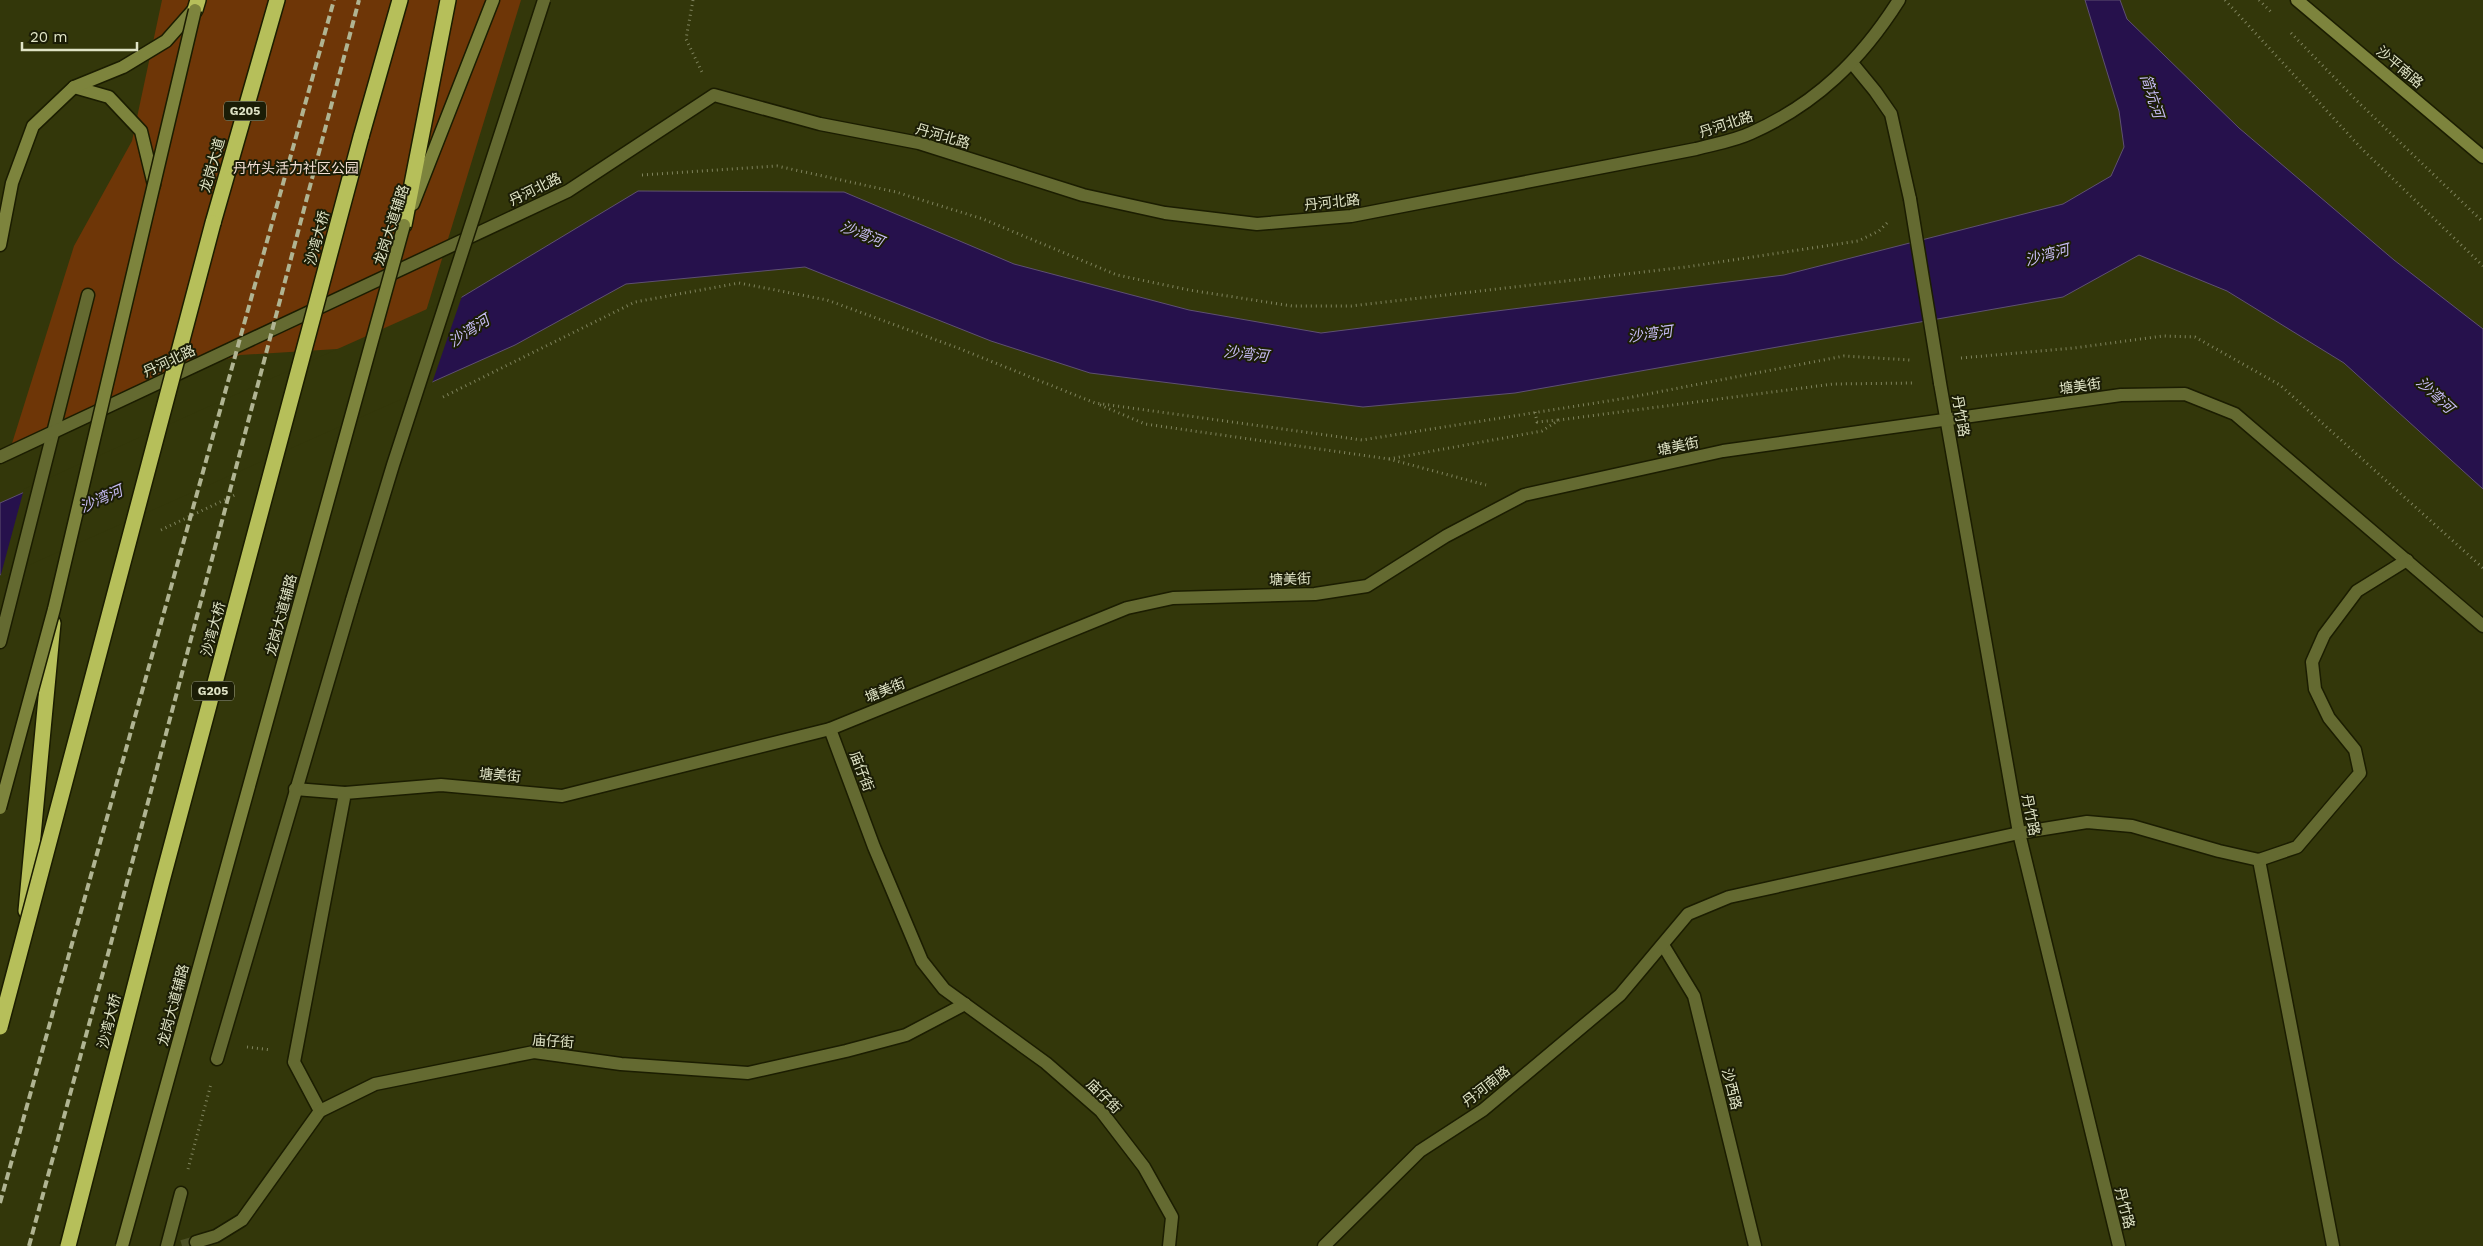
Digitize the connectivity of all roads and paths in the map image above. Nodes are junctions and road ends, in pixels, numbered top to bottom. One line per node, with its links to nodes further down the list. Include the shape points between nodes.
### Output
1 (277, 0): 48 (highway, 龙岗大道 / G205, bridge, via 212,223)
2 (400, 0): 58 (highway, 沙湾大桥 / G205, bridge, via 162,881)
3 (448, 0): 20 (highway)
4 (493, 0): 20 (main road, 龙岗大道辅路)
5 (544, 0): 43 (street, bridge, via 393,466)
6 (693, 0): 16 (path, via 686,39)
7 (1899, 0): 14 (street, 丹河北路, via 1885,23)
8 (2225, 0): 22 (path, via 2361,148)
9 (2259, 0): 12 (path)
10 (2298, 0): 17 (main road, 沙平南路)
11 (197, 3): 15 (main road, via 166,41 123,67); 18 (main road, bridge)
12 (2280, 21)
13 (2287, 28): 19 (path, via 2356,100)
14 (1852, 63): 16 (street, 丹河北路, via 1821,92 1786,116 1749,134 1696,149 1351,216 1257,224 1165,213 1083,195 919,143 820,124); 26 (street, 丹竹路, bridge, via 1891,114 1910,199)
15 (74, 87): 18 (main road, via 109,97 142,131); 21 (main road, via 33,126 12,183)
16 (714, 95): 32 (street, 丹河北路, via 568,191)
17 (2483, 157)
18 (154, 185): 39 (main road, bridge)
19 (2483, 222)
20 (404, 225): 59 (main road, 龙岗大道辅路, bridge)
21 (0, 245)
22 (2483, 266)
23 (88, 295): 41 (street)
24 (1955, 358): 38 (path, via 2065,349 2163,336 2195,337 2280,385)
25 (1919, 360): 29 (path, via 1844,356 1627,398)
26 (1940, 383): 30 (path, via 1833,384); 31 (street, 丹竹路)
27 (437, 400): 28 (path, via 635,302 739,283 827,300)
28 (1095, 403): 29 (path, via 1362,440); 33 (path, via 1145,424)
29 (1535, 412): 30 (path, via 1537,422)
30 (1559, 420): 33 (path, via 1542,431)
31 (1947, 420): 35 (street, 塘美街, via 1723,451); 37 (street, 塘美街, via 2121,395 2185,394 2235,414); 46 (street, 丹竹路)
32 (0, 457)
33 (1390, 459): 35 (path)
34 (241, 492): 36 (path)
35 (1524, 495): 42 (street, 塘美街, via 1446,536 1367,586 1315,594 1174,598 1127,608)
36 (160, 530)
37 (2406, 560): 40 (street, 塘美街); 47 (street, via 2357,591 2324,635 2312,662 2314,689 2329,718 2354,750 2360,774 2297,847)
38 (2483, 568)
39 (54, 609): 45 (main road, bridge); 48 (highway, bridge)
40 (2483, 626)
41 (0, 642)
42 (830, 729): 44 (street, 塘美街, via 562,796 441,785); 50 (street, 庙仔街, via 874,847 922,961 944,990)
43 (295, 789): 44 (street, 塘美街); 52 (street)
44 (345, 793): 53 (street)
45 (0, 808)
46 (2019, 833): 47 (street, 丹河南路, via 2087,822 2132,826); 49 (street, 丹河南路, via 1729,897 1688,914); 64 (street, 丹竹路)
47 (2259, 860): 65 (street)
48 (24, 940): 51 (highway, G205, bridge)
49 (1663, 945): 62 (street, 丹河南路, via 1620,996 1483,1110 1420,1151); 63 (street, 沙西路, via 1694,996)
50 (965, 1004): 55 (street, 庙仔街, via 906,1035 748,1073 621,1064 534,1052 375,1084); 61 (street, 庙仔街, via 1046,1063 1101,1111 1144,1167 1172,1218)
51 (0, 1027)
52 (222, 1045): 53 (path); 54 (street)
53 (296, 1052): 55 (street, via 294,1062)
54 (217, 1059): 56 (path)
55 (320, 1111): 57 (street, 庙仔街, via 242,1220 216,1236)
56 (181, 1193): 60 (street)
57 (196, 1242)
58 (68, 1246)
59 (122, 1246)
60 (167, 1246)
61 (1169, 1246)
62 (1324, 1246)
63 (1755, 1246)
64 (2119, 1246)
65 (2333, 1246)

